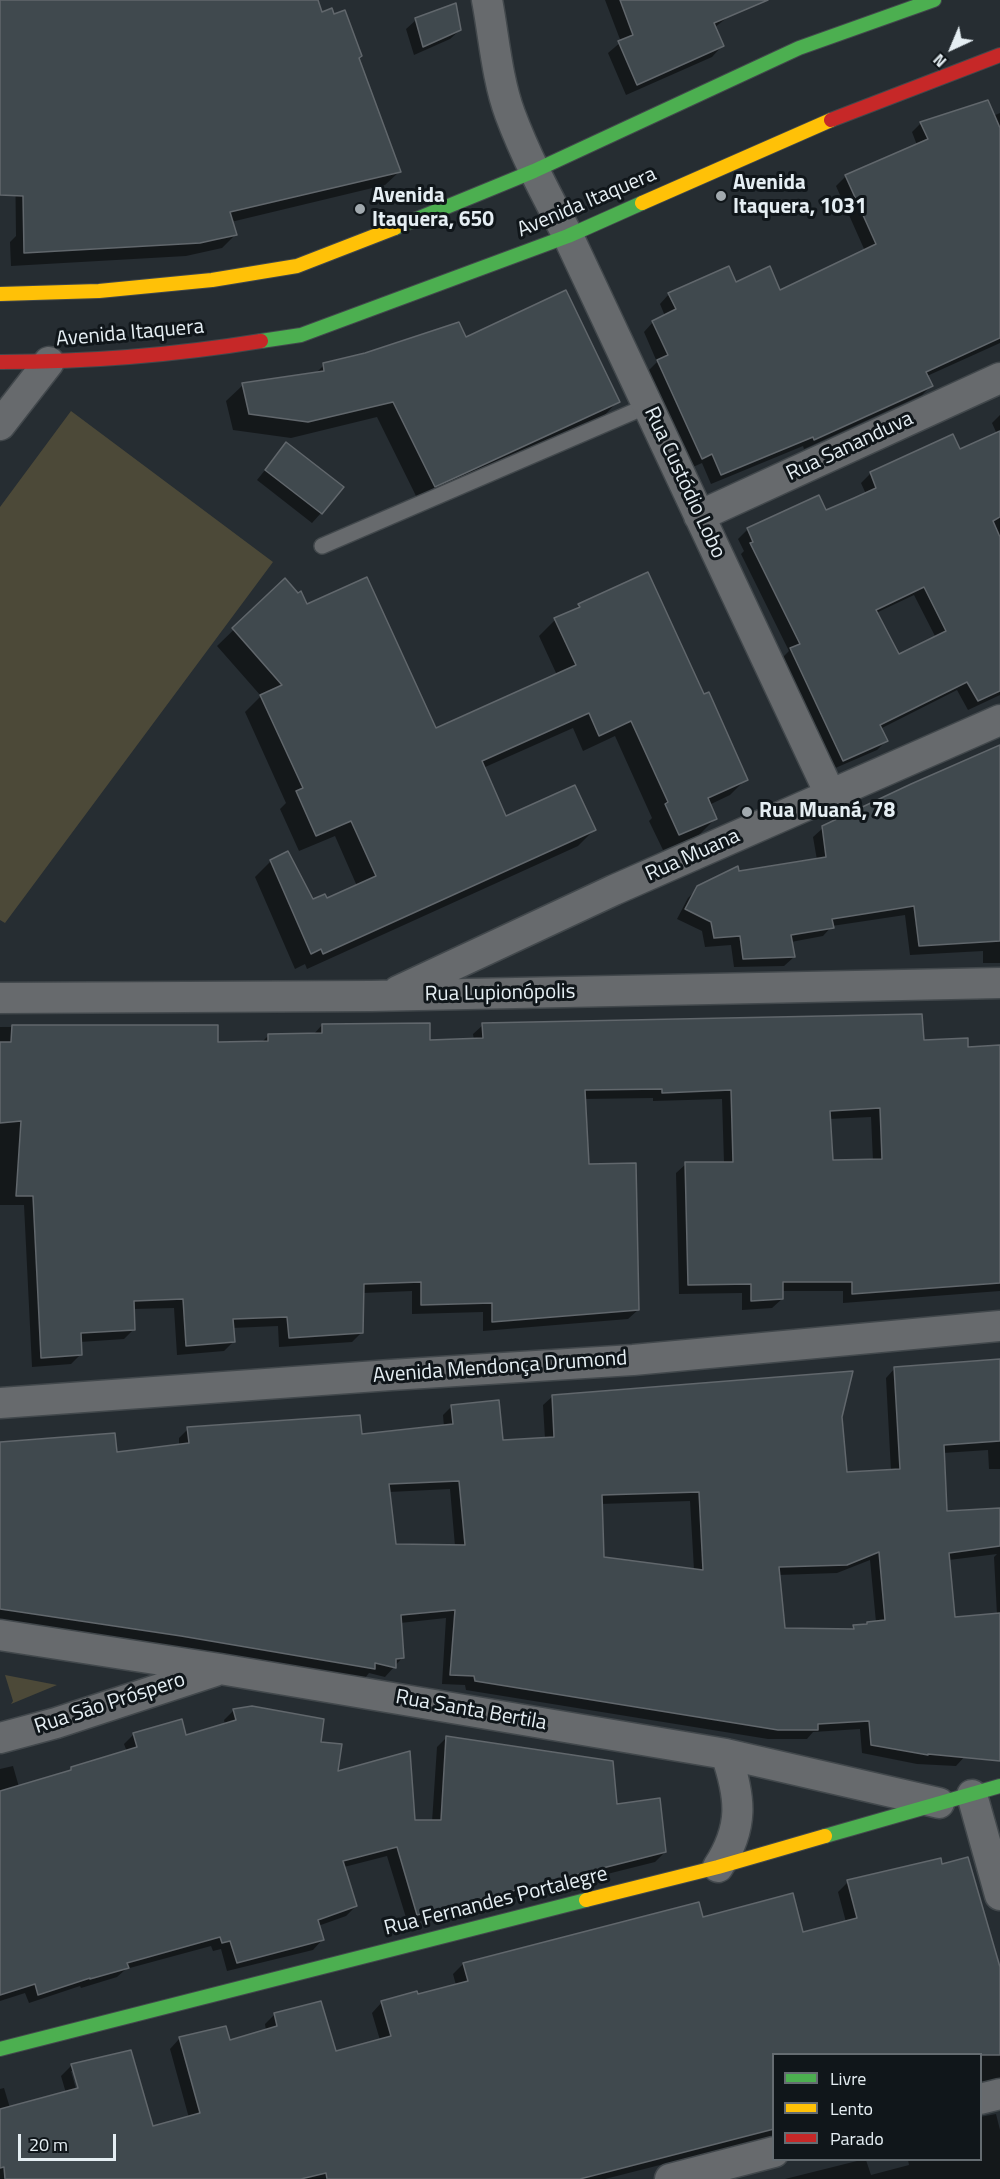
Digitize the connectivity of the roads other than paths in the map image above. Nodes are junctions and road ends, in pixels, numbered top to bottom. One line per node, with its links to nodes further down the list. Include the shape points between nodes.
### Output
1 (488, 0): 4 (street, Rua Custódio Lobo, via 509,112)
2 (934, 0): 4 (main road, via 799,48)
3 (1000, 55): 5 (main road, Avenida Itaquera, via 803,130)
4 (534, 171): 5 (street, Rua Custódio Lobo); 6 (main road, via 297,266 212,280 99,291)
5 (568, 236): 7 (main road, Avenida Itaquera, via 301,335 202,351); 10 (street, Rua Custódio Lobo)
6 (0, 294)
7 (49, 362): 8 (main road, Avenida Itaquera); 11 (street)
8 (0, 363)
9 (1000, 378): 12 (street, Rua Sananduva)
10 (647, 406): 12 (street, Rua Custódio Lobo); 13 (lane)
11 (0, 425)
12 (699, 516): 15 (street, Rua Custódio Lobo)
13 (322, 546)
14 (1000, 720): 15 (street, Rua Muana)
15 (831, 796): 17 (street, Rua Muana, via 614,890)
16 (1000, 982): 17 (street, Rua Lupionópolis)
17 (388, 996): 18 (street, Rua Lupionópolis)
18 (0, 998)
19 (1000, 1326): 20 (street, Avenida Mendonça Drumond, via 633,1360)
20 (0, 1403)
21 (0, 1635): 22 (street, Rua Santa Bertila)
22 (220, 1669): 23 (street, Rua São Próspero); 24 (street, Rua Santa Bertila)
23 (0, 1738)
24 (726, 1754): 27 (street, Rua Santa Bertila); 28 (street, via 736,1787 738,1819 729,1850)
25 (1000, 1786): 26 (main road, Rua Fernandes Portalegre)
26 (972, 1795): 27 (main road, Rua Fernandes Portalegre); 29 (street)
27 (939, 1803): 28 (main road, Rua Fernandes Portalegre)
28 (718, 1867): 30 (main road, Rua Fernandes Portalegre)
29 (1000, 1895)
30 (0, 2049)
31 (1000, 2094): 32 (street)
32 (982, 2099)
33 (772, 2153): 34 (street)
34 (670, 2179)

